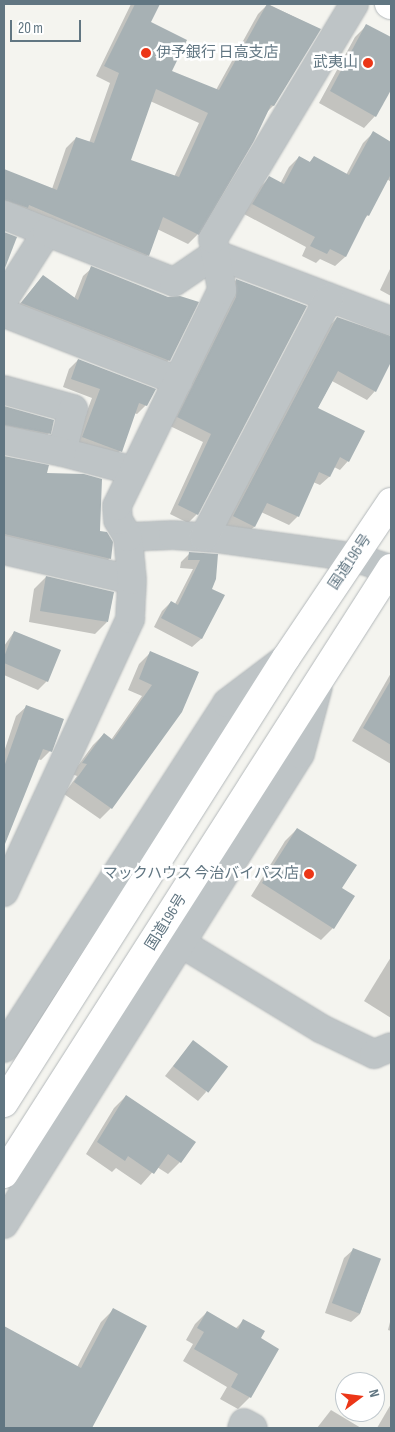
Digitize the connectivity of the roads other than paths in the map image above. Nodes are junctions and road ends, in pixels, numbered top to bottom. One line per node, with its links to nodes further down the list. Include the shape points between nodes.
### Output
1 (354, 4): 4 (street, via 212,240)
2 (4, 215): 3 (street)
3 (47, 232): 4 (street, via 174,282); 6 (street)
4 (215, 254): 5 (street); 9 (street, via 222,290)
5 (330, 298): 8 (street); 16 (street)
6 (4, 299)
7 (4, 313): 9 (street)
8 (391, 321)
9 (178, 381): 13 (street)
10 (4, 390): 12 (street, via 73,410)
11 (4, 440): 12 (street)
12 (62, 452): 13 (street)
13 (134, 471): 15 (street, via 117,506 118,520)
14 (391, 502): 18 (highway, 国道196号)
15 (128, 537): 16 (street); 20 (street)
16 (204, 537): 18 (street)
17 (4, 550): 20 (street)
18 (353, 557): 19 (street); 21 (highway, 国道196号)
19 (391, 569): 22 (highway, 国道196号)
20 (132, 580): 23 (street, via 130,619)
21 (286, 658): 26 (street, via 227,703); 27 (highway, 国道196号)
22 (320, 678): 24 (street, via 300,754); 28 (highway, 国道196号)
23 (4, 892)
24 (181, 943): 25 (street, via 322,1030 374,1054); 29 (street)
25 (391, 1047)
26 (4, 1048)
27 (4, 1103)
28 (4, 1174)
29 (4, 1224)
30 (242, 1428): 31 (street, via 244,1424)
31 (252, 1428)

